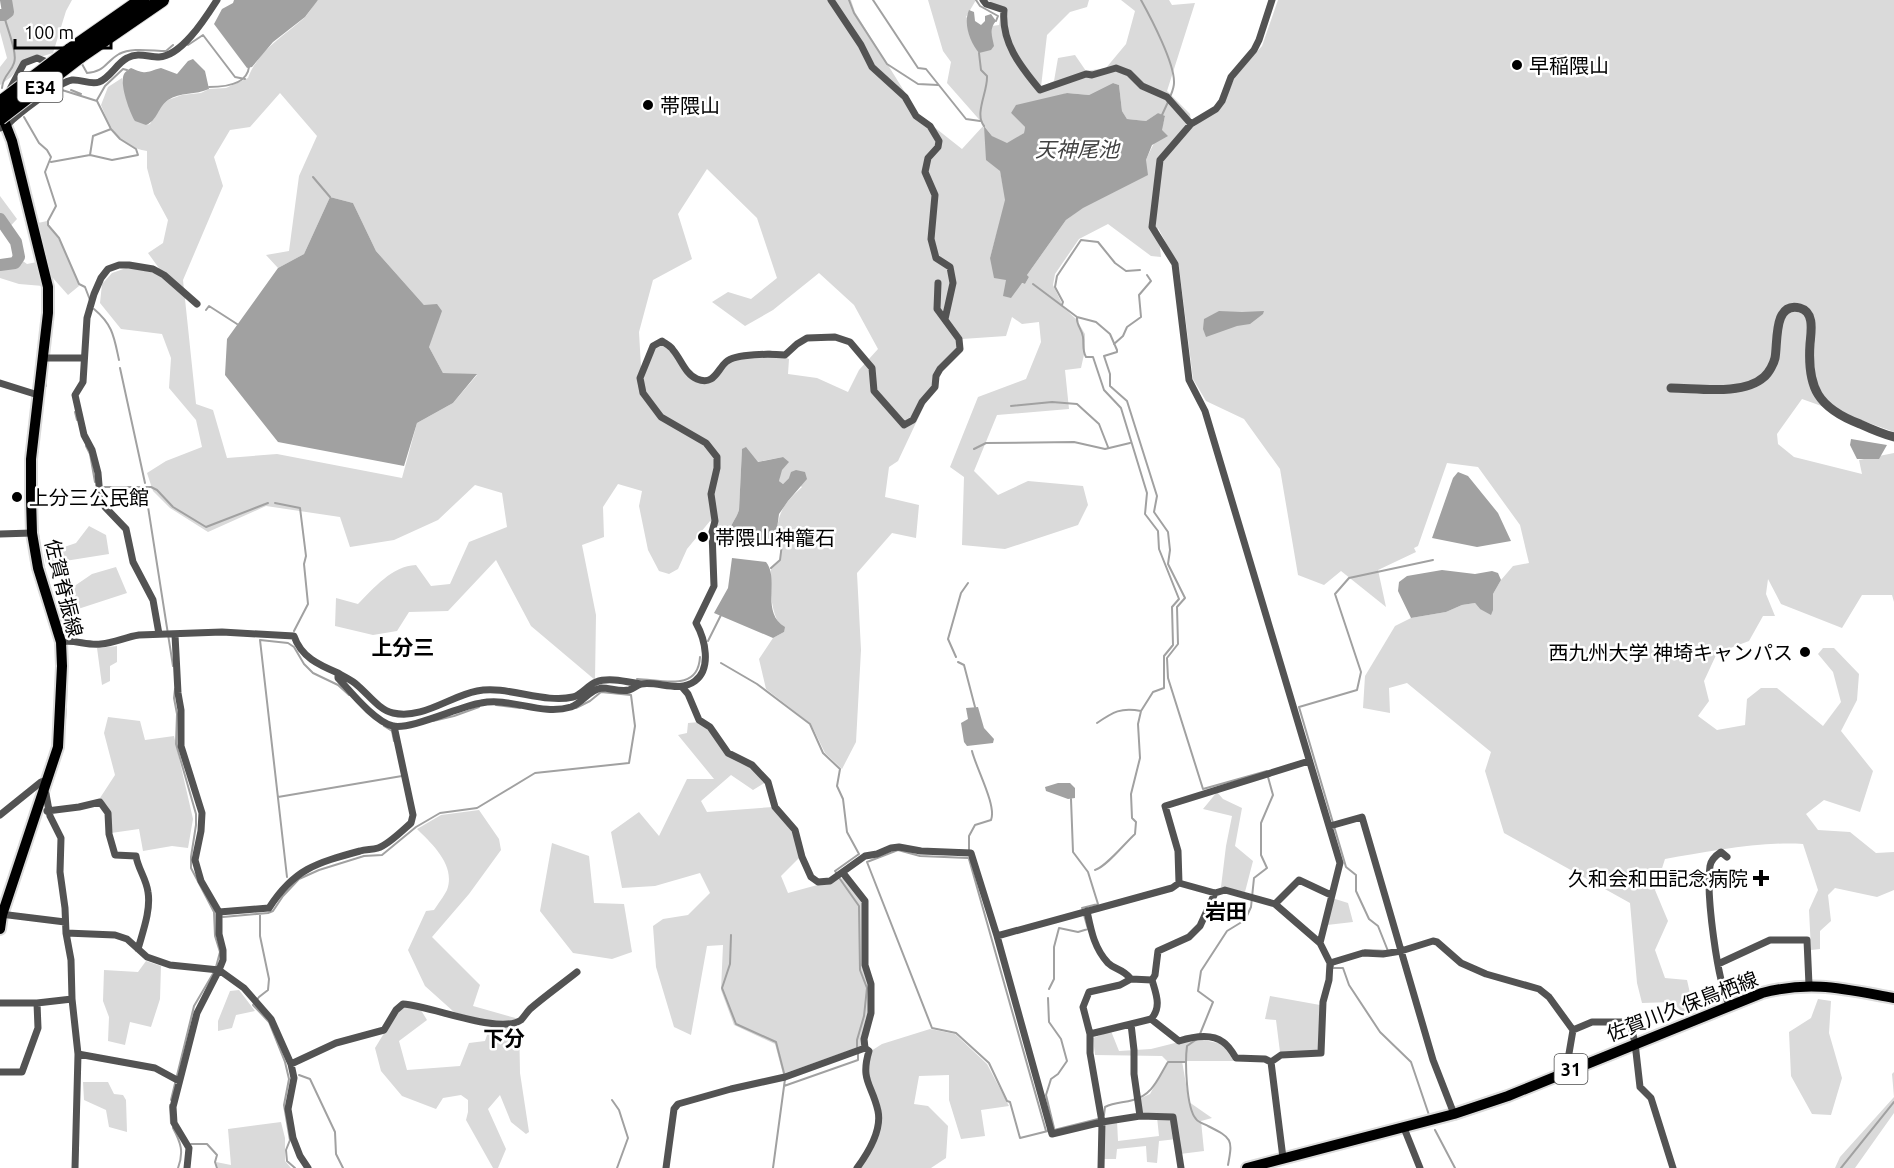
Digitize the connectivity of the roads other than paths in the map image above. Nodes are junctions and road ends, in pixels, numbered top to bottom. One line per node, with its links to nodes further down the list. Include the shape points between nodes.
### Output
1 (142, 0): 7 (highway, E34)
2 (162, 0): 7 (highway, E34)
3 (217, 0): 8 (street, via 202,22 169,55 126,58 100,82)
4 (831, 0): 15 (street, via 872,67 905,98 939,141 928,158 925,172 935,195 931,239 936,258 950,267 953,283)
5 (983, 0): 12 (street, via 1004,10 1002,26 1014,57 1040,90 1116,68 1167,97)
6 (1272, 0): 12 (street, via 1260,40 1231,77 1222,101)
7 (74, 54): 9 (highway, E34, bridge); 11 (highway, E34, bridge)
8 (72, 80): 9 (street, via 72,75 37,58 24,63); 11 (street)
9 (0, 104)
10 (0, 110): 11 (main road, 佐賀脊振線)
11 (2, 124): 16 (main road, 佐賀脊振線, via 48,287)
12 (1191, 124): 30 (street, via 1160,160 1152,227 1175,264 1189,380 1205,411)
13 (938, 283): 15 (street, via 937,309)
14 (197, 304): 17 (street, via 153,269 119,265 108,269 94,294 87,318)
15 (945, 319): 28 (street, via 959,339 960,349 940,369 935,387 913,420 904,425 874,391 869,363 844,339 807,338 785,355 732,358 708,380 697,379 688,372 672,348 662,341 653,346 640,378 643,393 661,417 706,443 717,457 711,494 715,521 711,532 714,586 696,623 705,654 703,674)
16 (42, 358): 17 (street); 20 (main road, 佐賀脊振線)
17 (84, 358): 24 (street, via 83,382 75,395 98,473 100,497 126,530 133,562)
18 (0, 382): 20 (street)
19 (1671, 388): 21 (street, via 1735,389 1766,377 1775,360 1783,313 1793,307 1803,309 1812,324 1809,365 1817,395 1843,418)
20 (38, 395): 22 (main road, 佐賀脊振線, via 31,459)
21 (1894, 437)
22 (32, 533): 23 (street); 25 (main road, 佐賀脊振線, via 38,568)
23 (0, 534)
24 (168, 634): 25 (street, via 129,636 97,645); 26 (street, via 294,636 315,663); 43 (street, via 182,710 182,746 202,813 195,860 201,881)
25 (61, 642): 31 (main road, 佐賀脊振線, via 58,747)
26 (338, 673): 27 (street, via 394,714 410,714 476,691 558,698 574,697 595,682 605,680); 29 (street, via 338,678 360,702)
27 (642, 684): 28 (street); 29 (street, via 628,690 599,688 573,706 551,710 492,701)
28 (682, 687): 37 (street, via 699,720 710,727 728,753 752,765 768,782 774,807 795,830 811,877 818,882 830,881)
29 (394, 726): 43 (street, via 413,815 411,823 379,848 316,864 298,874 280,890 269,908)
30 (1309, 761): 35 (street); 38 (street, via 1165,806 1178,851)
31 (45, 785): 32 (main road, 佐賀脊振線); 33 (street); 34 (street, via 41,782)
32 (37, 811): 33 (street); 44 (main road, 佐賀脊振線)
33 (50, 811): 45 (street, via 61,838); 50 (street, via 100,802 108,813 115,855 136,856 149,894)
34 (0, 815)
35 (1334, 825): 40 (street, via 1340,863); 51 (street, via 1362,817)
36 (1727, 857): 53 (street, via 1721,852 1710,865)
37 (843, 873): 48 (street, via 865,856 891,848 969,853); 69 (street, via 864,901 865,965 871,984)
38 (1179, 883): 39 (street); 42 (street)
39 (1215, 893): 41 (street, via 1225,890); 57 (street, via 1200,926 1188,937 1158,951)
40 (1331, 895): 41 (street, via 1299,880); 49 (street)
41 (1275, 904): 49 (street)
42 (1087, 911): 48 (street); 56 (street, via 1094,943 1110,965 1124,970)
43 (219, 912): 54 (street, via 223,960)
44 (1, 914): 45 (street); 46 (main road, 佐賀脊振線)
45 (65, 922): 47 (street)
46 (0, 929)
47 (68, 933): 50 (street, via 115,935); 60 (street)
48 (997, 936): 78 (street, via 1051,1131)
49 (1320, 943): 52 (street)
50 (138, 949): 54 (street, via 147,957 170,965)
51 (1401, 951): 52 (street, via 1363,953); 66 (street, via 1437,942 1461,963 1539,989); 76 (street, via 1433,1060)
52 (1333, 962): 71 (street, via 1323,1002 1321,1053 1281,1055)
53 (1718, 964): 58 (street, via 1770,940 1807,940); 63 (street)
54 (215, 970): 72 (street, via 244,988 271,1019); 75 (street)
55 (577, 972): 72 (street, via 521,1020 508,1025 404,1004 384,1030 336,1043)
56 (1131, 979): 57 (street); 67 (street, via 1089,992 1083,1006)
57 (1152, 980): 64 (street, via 1158,1003)
58 (1809, 985): 59 (main road, 佐賀川久保鳥栖線 / 31); 63 (main road, 佐賀川久保鳥栖線 / 31, via 1762,993)
59 (1894, 998)
60 (72, 999): 62 (street); 70 (street)
61 (0, 1003): 62 (street)
62 (37, 1003): 74 (street, via 38,1028 22,1072)
63 (1730, 1006): 68 (main road, 佐賀川久保鳥栖線 / 31)
64 (1151, 1019): 65 (street); 71 (street, via 1179,1041 1199,1036 1223,1041 1236,1058)
65 (1131, 1024): 67 (street); 77 (street)
66 (1573, 1030): 68 (street, via 1592,1022 1630,1022); 73 (street)
67 (1090, 1034): 78 (street)
68 (1635, 1043): 73 (main road, 佐賀川久保鳥栖線 / 31); 90 (street, via 1640,1088 1651,1098)
69 (865, 1048): 84 (street, via 785,1077 678,1104 674,1109); 85 (street, via 866,1081 879,1122 868,1153)
70 (80, 1054): 75 (street, via 155,1068); 81 (street)
71 (1271, 1062): 80 (street)
72 (291, 1064): 83 (street, via 294,1078 288,1109 293,1138)
73 (1566, 1071): 76 (main road, 佐賀川久保鳥栖線 / 31)
74 (0, 1072)
75 (176, 1079): 82 (street, via 174,1123 189,1148)
76 (1454, 1114): 79 (main road, 佐賀川久保鳥栖線 / 31)
77 (1140, 1116): 78 (street); 87 (street, via 1173,1117)
78 (1099, 1122): 86 (street)
79 (1404, 1128): 80 (main road, 佐賀川久保鳥栖線 / 31); 89 (street)
80 (1283, 1158): 88 (main road, 佐賀川久保鳥栖線 / 31)
81 (75, 1168)
82 (187, 1168)
83 (308, 1168)
84 (666, 1168)
85 (856, 1168)
86 (1101, 1168)
87 (1181, 1168)
88 (1247, 1168)
89 (1420, 1168)
90 (1673, 1168)

